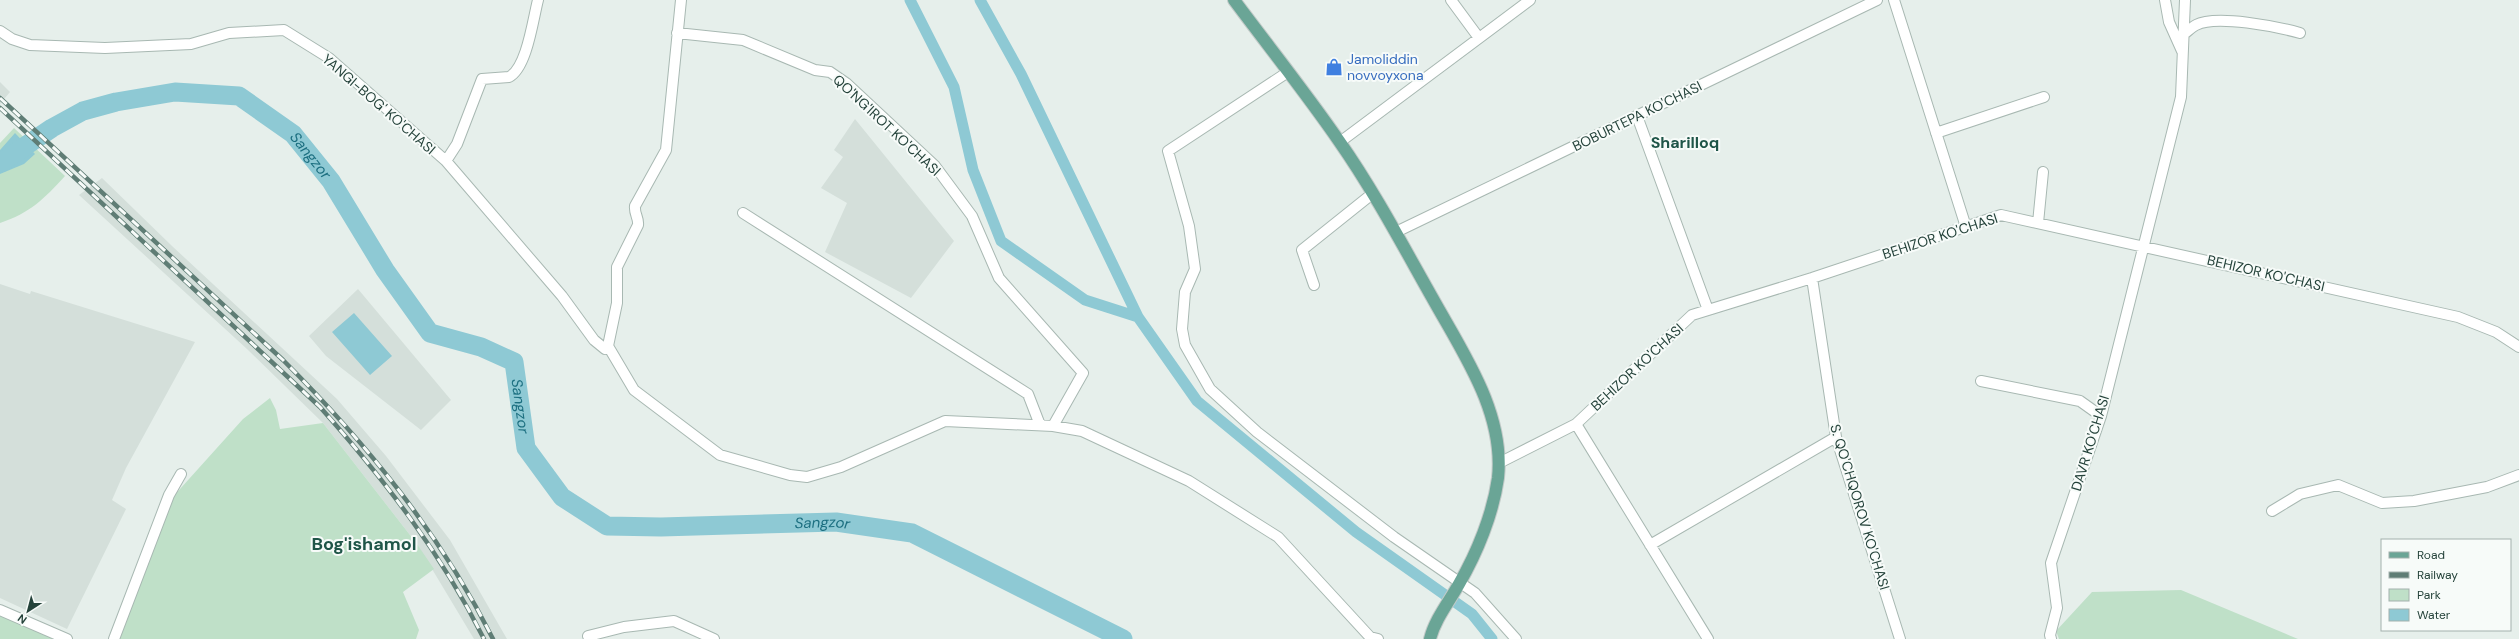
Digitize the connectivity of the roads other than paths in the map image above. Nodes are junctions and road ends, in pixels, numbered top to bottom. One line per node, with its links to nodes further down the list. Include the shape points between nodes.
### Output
1 (538, 0): 21 (street, via 527,48 521,62 509,77 495,76 482,79 457,144)
2 (681, 0): 11 (street)
3 (1234, 0): 16 (main road)
4 (1451, 0): 14 (street)
5 (1530, 0): 14 (street)
6 (1877, 0): 18 (street, BOBURTEPA KO'CHASI)
7 (1894, 0): 19 (street)
8 (2165, 0): 15 (street, via 2169,22)
9 (2186, 0): 13 (street, DAVR KO'CHASI)
10 (0, 32): 21 (street, YANGI-BOG' KO'CHASI, via 30,45 105,48 191,44 229,33 284,30 329,58)
11 (677, 32): 32 (street, via 666,150 635,206 634,213 639,220 618,267 618,303); 38 (street, QO'NG'IROT KO'CHASI, via 743,40 815,70 830,72 846,83 935,166 972,216 999,278 1083,373)
12 (2300, 33): 13 (street, via 2268,25 2215,22 2197,24)
13 (2184, 34): 15 (street, DAVR KO'CHASI)
14 (1479, 38): 20 (street)
15 (2183, 52): 28 (street, DAVR KO'CHASI, via 2181,97)
16 (1288, 72): 20 (main road); 45 (street, via 1168,151 1189,226 1195,269 1185,292 1182,329 1185,345 1210,389 1257,432 1394,537)
17 (2044, 97): 19 (street)
18 (1637, 116): 27 (street, BOBURTEPA KO'CHASI); 31 (street)
19 (1936, 133): 26 (street)
20 (1340, 142): 23 (main road)
21 (446, 161): 32 (street, YANGI-BOG' KO'CHASI, via 547,278 594,340 605,348)
22 (2043, 172): 25 (street)
23 (1372, 194): 27 (main road); 30 (street, via 1302,250)
24 (743, 213): 37 (street, via 1028,394)
25 (2038, 223): 26 (street, BEHIZOR KO'CHASI, via 2002,215); 28 (street, BEHIZOR KO'CHASI)
26 (1966, 227): 29 (street, BEHIZOR KO'CHASI)
27 (1396, 232): 40 (main road, via 1481,388 1493,424)
28 (2142, 246): 33 (street, BEHIZOR KO'CHASI, via 2458,317 2496,332); 35 (street, DAVR KO'CHASI)
29 (1812, 278): 31 (street, BEHIZOR KO'CHASI); 39 (street, S. QO'CHQOROV KO'CHASI)
30 (1314, 285)
31 (1708, 310): 36 (street, BEHIZOR KO'CHASI, via 1692,315)
32 (608, 346): 37 (street, via 634,390 720,455 790,475 807,477 841,467 945,422)
33 (2519, 347)
34 (1981, 381): 35 (street, via 2080,401)
35 (2101, 416): 56 (street, DAVR KO'CHASI, via 2051,563 2057,608 2050,635)
36 (1576, 424): 40 (street, BEHIZOR KO'CHASI); 44 (street)
37 (1040, 425): 38 (street)
38 (1053, 426): 51 (street, via 1082,431 1189,480 1278,537 1370,637)
39 (1836, 437): 44 (street); 55 (street, S. QO'CHQOROV KO'CHASI)
40 (1499, 463): 45 (main road, via 1491,510)
41 (181, 474): 49 (street, via 169,495)
42 (2519, 475): 43 (street, via 2487,487 2406,502 2382,503 2338,485 2300,494)
43 (2272, 511)
44 (1650, 545): 54 (street)
45 (1460, 582): 52 (main road, via 1437,620); 53 (street, via 1475,593)
46 (0, 610): 48 (street)
47 (588, 636): 50 (street, via 624,627 674,621)
48 (67, 639)
49 (114, 639)
50 (714, 639)
51 (1378, 639)
52 (1430, 639)
53 (1516, 639)
54 (1708, 639)
55 (1900, 639)
56 (2052, 639)

